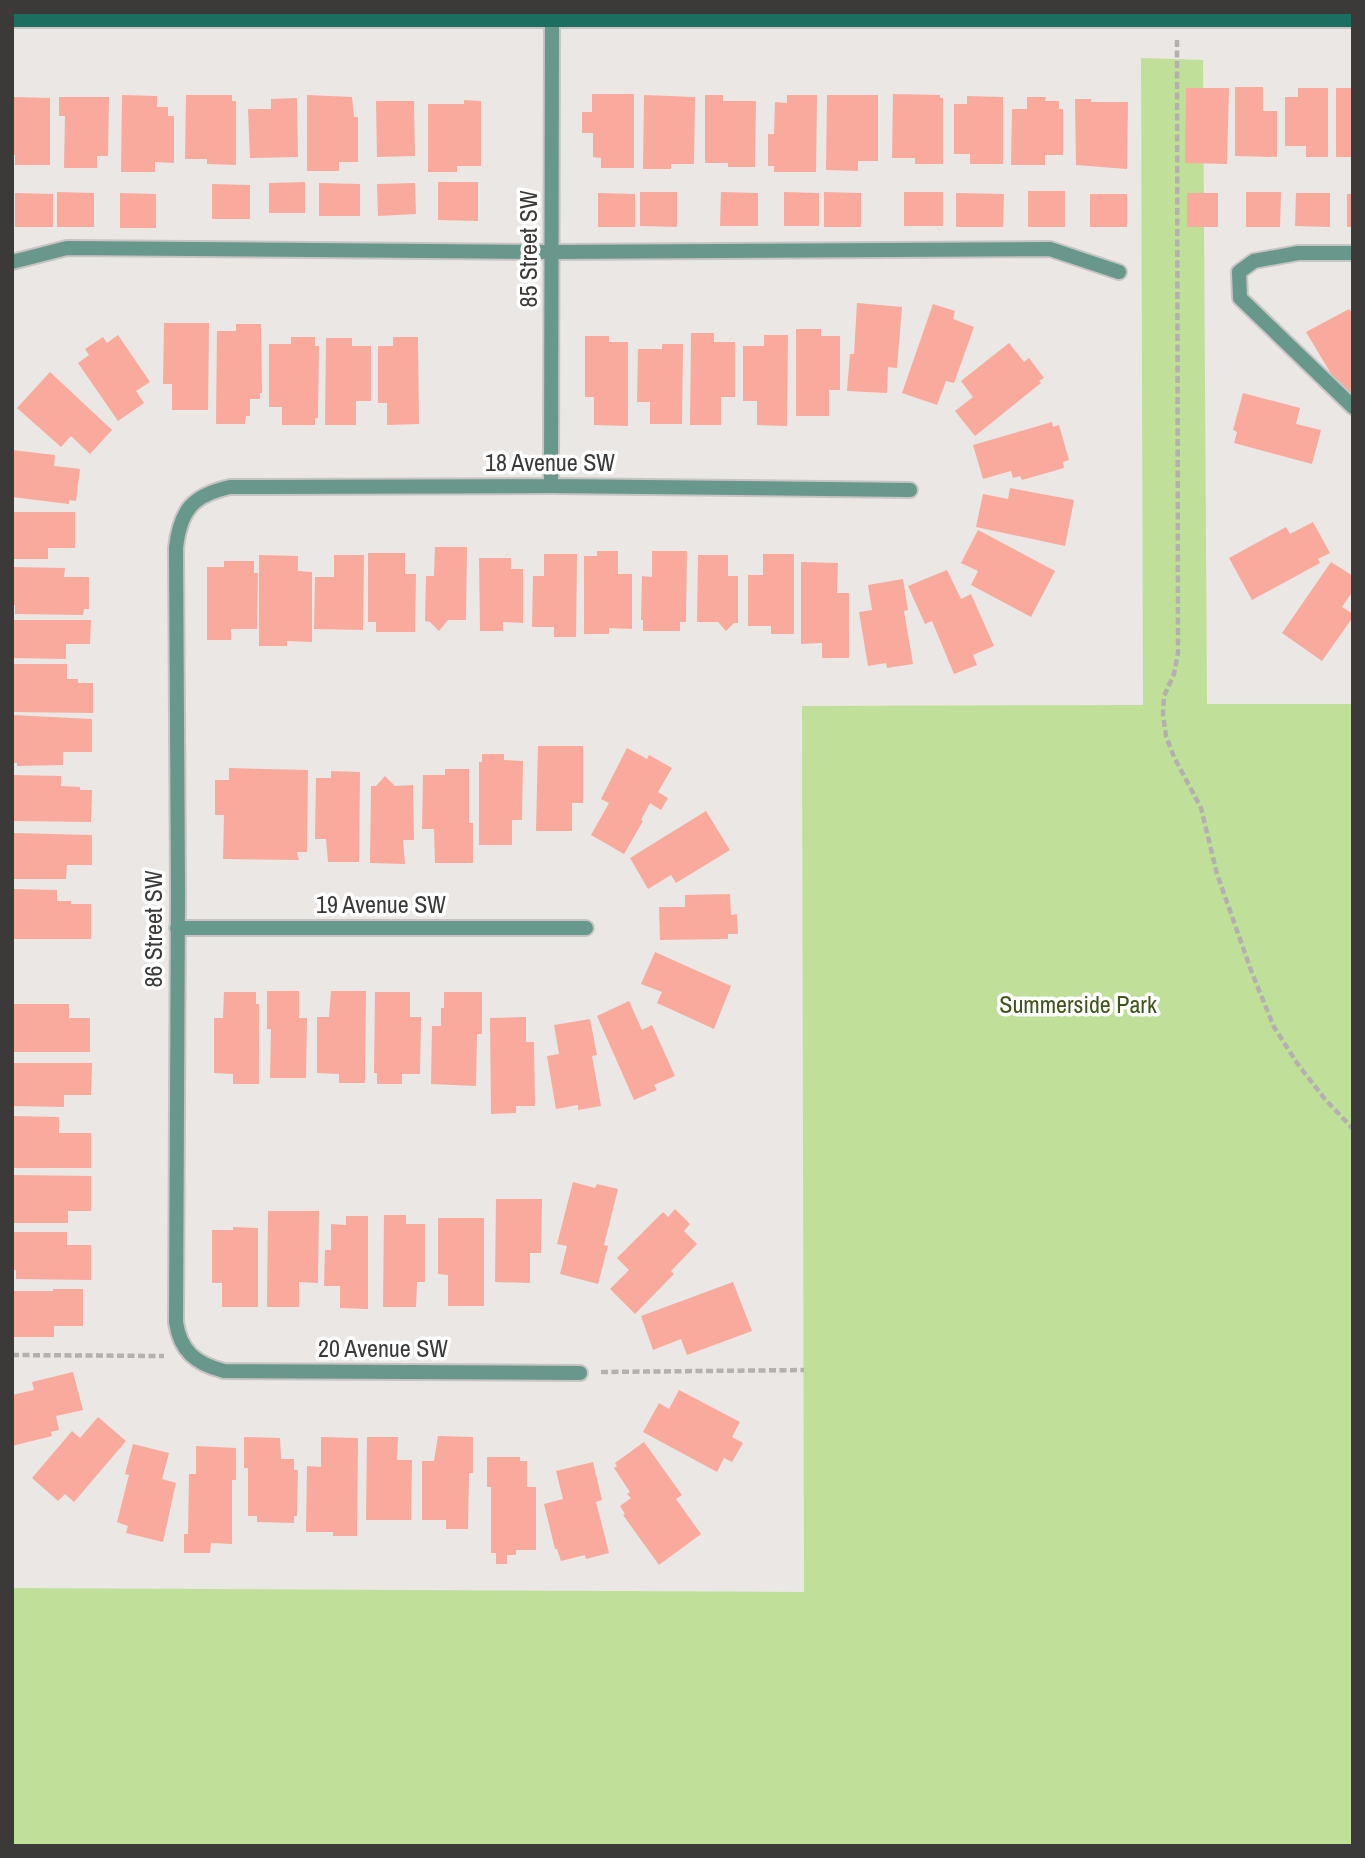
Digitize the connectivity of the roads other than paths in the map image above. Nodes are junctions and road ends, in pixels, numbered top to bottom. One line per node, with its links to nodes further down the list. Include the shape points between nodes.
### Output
1 (552, 17): 2 (street); 3 (street); 4 (street, 85 Street SW)
2 (12, 20)
3 (1353, 20)
4 (552, 252): 6 (street, via 66,248); 7 (street, via 1050,249); 9 (street, 85 Street SW)
5 (1353, 253): 8 (street, via 1298,253 1254,261 1239,272 1240,298)
6 (12, 262)
7 (1119, 272)
8 (1353, 407)
9 (551, 486): 10 (street, 18 Avenue SW); 11 (street, 18 Avenue SW, via 230,487 211,491)
10 (910, 490)
11 (193, 503): 12 (street, 86 Street SW, via 178,528 176,548)
12 (177, 928): 13 (street, 19 Avenue SW); 14 (street, 86 Street SW, via 176,1322)
13 (586, 928)
14 (190, 1356): 15 (street, 20 Avenue SW, via 224,1371)
15 (580, 1373)

